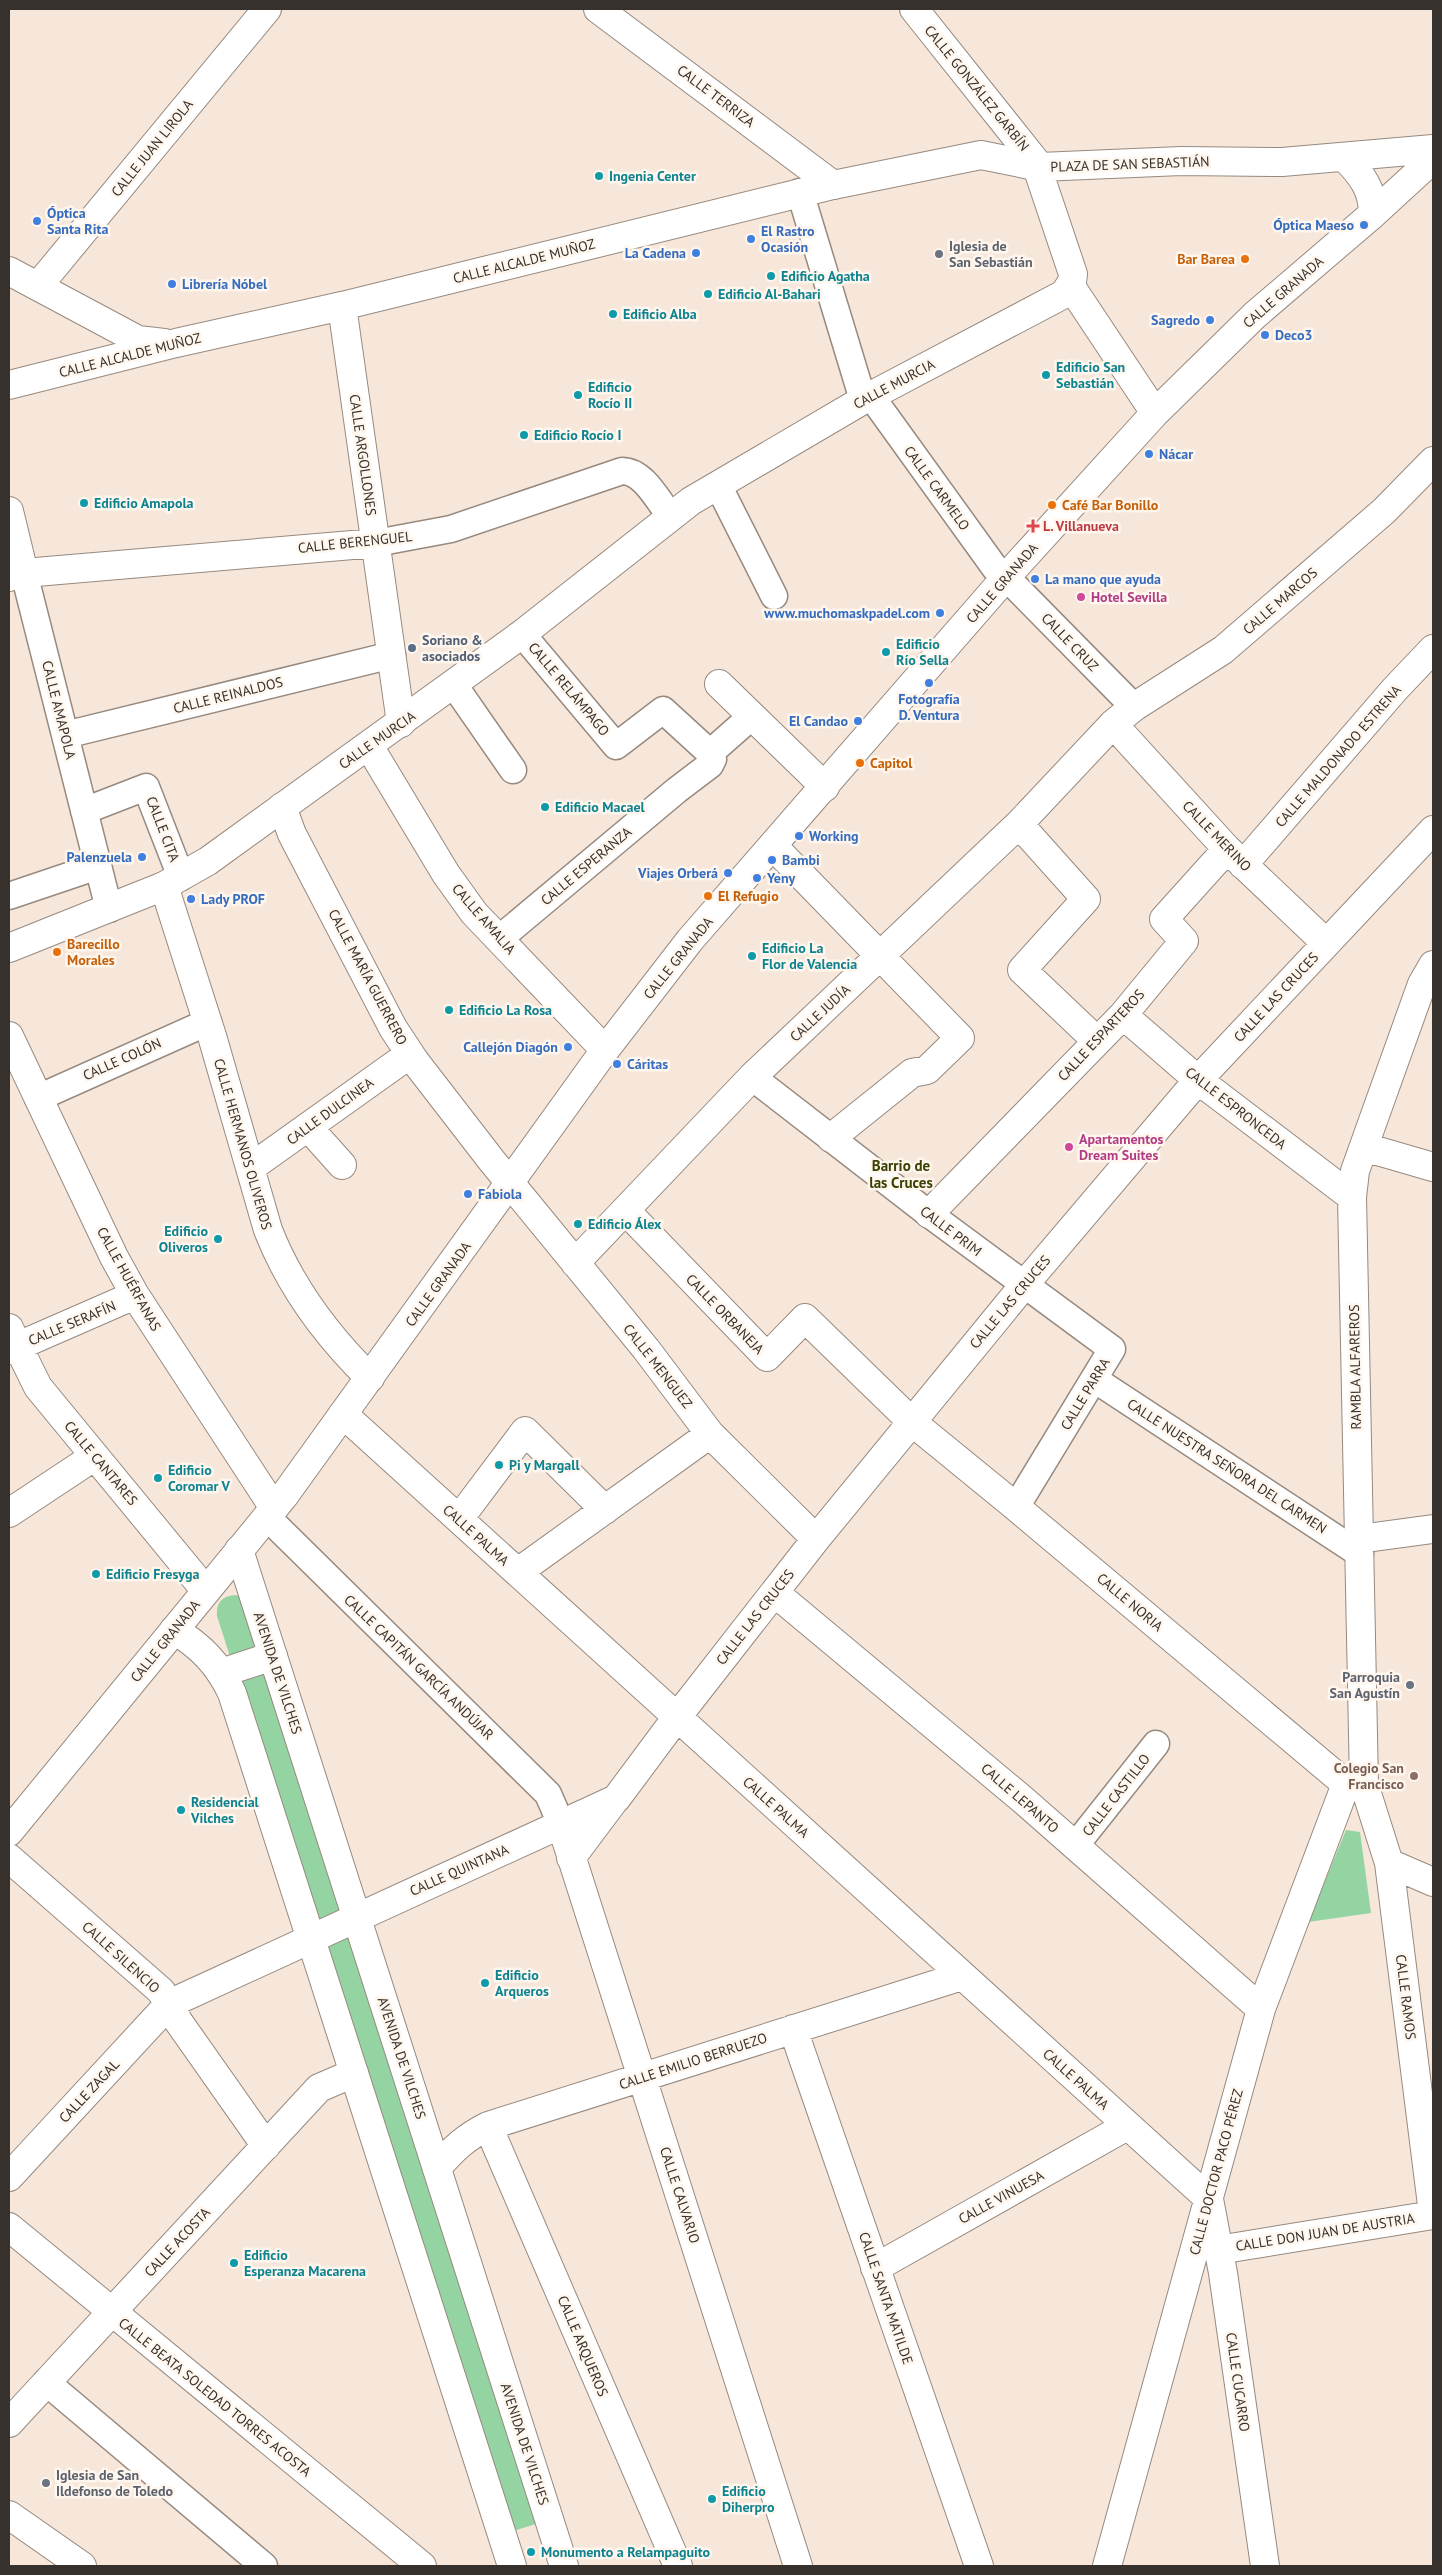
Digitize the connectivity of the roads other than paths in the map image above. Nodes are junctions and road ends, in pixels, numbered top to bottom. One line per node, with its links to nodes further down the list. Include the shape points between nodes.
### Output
1 (267, 9): 13 (street, CALLE JUAN LIROLA)
2 (598, 9): 8 (street, CALLE TERRIZA)
3 (914, 9): 7 (street, CALLE GONZÁLEZ GARBÍN)
4 (1433, 148): 5 (street, PLAZA DE SAN SEBASTIÁN)
5 (1345, 158): 7 (street, PLAZA DE SAN SEBASTIÁN); 10 (street, via 1368,187)
6 (1433, 159): 10 (street, CALLE GRANADA)
7 (1040, 167): 8 (street, CALLE ALCALDE MUÑOZ, via 981,155); 12 (street, PLAZA DE SAN SEBASTIÁN, via 1039,173 1073,274)
8 (833, 185): 9 (street, CALLE ALCALDE MUÑOZ)
9 (800, 192): 14 (street, CALLE ALCALDE MUÑOZ); 19 (street, CALLE CARMELO)
10 (1373, 214): 20 (street, CALLE GRANADA, via 1255,315)
11 (9, 271): 13 (street)
12 (1070, 285): 19 (street, CALLE MURCIA, via 1064,294); 20 (street)
13 (38, 286): 15 (street)
14 (342, 306): 16 (street, CALLE ALCALDE MUÑOZ); 25 (street, CALLE ARGOLLONES)
15 (116, 328): 16 (street, via 138,340); 17 (street, via 125,349)
16 (176, 343): 17 (street, CALLE ALCALDE MUÑOZ)
17 (115, 358): 18 (street, CALLE ALCALDE MUÑOZ)
18 (9, 385)
19 (867, 398): 22 (street, CALLE MURCIA); 27 (street, CALLE CARMELO, via 995,568)
20 (1155, 413): 27 (street, CALLE GRANADA)
21 (1433, 461): 34 (street, CALLE MARCOS, via 1384,511 1223,650)
22 (718, 485): 24 (street, CALLE MURCIA); 28 (street)
23 (9, 511): 26 (street, CALLE AMAPOLA)
24 (671, 517): 25 (street, CALLE BERENGUEL, via 641,478 632,472 622,471 451,529); 29 (street, CALLE MURCIA)
25 (376, 543): 26 (street, CALLE BERENGUEL); 31 (street, CALLE ARGOLLONES)
26 (16, 575): 38 (street, CALLE AMAPOLA)
27 (1006, 577): 34 (street, CALLE CRUZ); 42 (street, CALLE GRANADA)
28 (774, 596)
29 (522, 634): 33 (street, CALLE MURCIA); 40 (street, CALLE RELÁMPAGO, via 616,746 663,710)
30 (1433, 649): 48 (street, CALLE MALDONADO ESTRENA)
31 (392, 655): 36 (street, CALLE ARGOLLONES); 38 (street, CALLE REINALDOS)
32 (719, 684): 35 (street)
33 (454, 685): 36 (street, CALLE MURCIA); 41 (street)
34 (1134, 707): 37 (street, CALLE MARCOS)
35 (752, 716): 40 (street); 42 (street)
36 (401, 723): 39 (street, CALLE MURCIA)
37 (1113, 724): 45 (street, CALLE JUDÍA); 48 (street, CALLE MERINO)
38 (65, 735): 44 (street, CALLE AMAPOLA)
39 (369, 746): 43 (street, CALLE MURCIA); 53 (street, CALLE AMALIA, via 446,874 474,913)
40 (710, 754): 53 (street, CALLE ESPERANZA, via 710,765)
41 (513, 770)
42 (825, 787): 47 (street, CALLE GRANADA)
43 (282, 807): 50 (street, CALLE MURCIA, via 234,844); 63 (street, CALLE MARÍA GUERRERO, via 292,834 393,1028)
44 (84, 811): 49 (street, CALLE AMAPOLA); 50 (street, CALLE CITA, via 146,787)
45 (1019, 824): 56 (street, CALLE JUDÍA); 61 (street, via 1086,899 1022,970)
46 (1433, 830): 54 (street, CALLE LAS CRUCES)
47 (773, 846): 56 (street); 62 (street, CALLE GRANADA, via 690,940)
48 (1235, 857): 54 (street, CALLE MERINO); 58 (street, CALLE ESPARTEROS, via 1164,919 1184,941)
49 (98, 866): 51 (street); 52 (street, CALLE AMAPOLA)
50 (173, 881): 52 (street, CALLE MURCIA); 59 (street, CALLE HERMANOS OLIVEROS)
51 (9, 896)
52 (109, 910): 55 (street, CALLE MURCIA)
53 (499, 939): 62 (street, CALLE AMALIA)
54 (1326, 942): 65 (street, CALLE LAS CRUCES)
55 (9, 948)
56 (880, 957): 64 (street, CALLE JUDÍA); 68 (street, via 960,1038 927,1070 912,1072)
57 (1430, 980): 69 (street, RAMBLA ALFAREROS)
58 (1123, 1014): 61 (street, CALLE ESPARTEROS); 65 (street, CALLE ESPRONCEDA)
59 (208, 1022): 66 (street, CALLE COLÓN); 72 (street, CALLE HERMANOS OLIVEROS)
60 (9, 1036): 66 (street, CALLE HUÉRFANAS)
61 (1097, 1040): 76 (street, CALLE ESPARTEROS)
62 (605, 1050): 73 (street, CALLE GRANADA)
63 (410, 1054): 67 (street, CALLE DULCINEA); 73 (street, CALLE MARÍA GUERRERO)
64 (752, 1077): 68 (street, CALLE PRIM); 75 (street, CALLE JUDÍA)
65 (1198, 1080): 74 (street, CALLE ESPRONCEDA); 78 (street, CALLE LAS CRUCES)
66 (38, 1098): 79 (street, CALLE HUÉRFANAS)
67 (308, 1127): 70 (street); 72 (street, CALLE DULCINEA)
68 (831, 1138): 76 (street, CALLE PRIM)
69 (1364, 1147): 71 (street); 74 (street, RAMBLA ALFAREROS, via 1355,1171)
70 (342, 1165)
71 (1433, 1167)
72 (250, 1168): 81 (street, CALLE HERMANOS OLIVEROS, via 280,1261 302,1296 350,1358)
73 (510, 1182): 77 (street, CALLE MENGUEZ); 81 (street, CALLE GRANADA)
74 (1352, 1197): 94 (street, RAMBLA ALFAREROS)
75 (626, 1211): 77 (street, CALLE JUDÍA); 84 (street, CALLE ORBANEJA, via 767,1357 805,1318)
76 (928, 1214): 78 (street, CALLE PRIM)
77 (575, 1263): 85 (street, CALLE MENGUEZ)
78 (1024, 1285): 82 (street, CALLE PARRA, via 1112,1349); 84 (street, CALLE LAS CRUCES)
79 (135, 1295): 80 (street, CALLE SERAFÍN); 89 (street, CALLE HUÉRFANAS)
80 (11, 1342): 86 (street, CALLE CANTARES, via 38,1387)
81 (370, 1378): 83 (street, CALLE GRANADA)
82 (1094, 1379): 87 (street, CALLE PARRA); 94 (street, CALLE NUESTRA SEÑORA DEL CARMEN)
83 (343, 1414): 89 (street, CALLE GRANADA); 91 (street, CALLE PALMA)
84 (912, 1422): 87 (street, CALLE NORIA); 93 (street, CALLE LAS CRUCES)
85 (710, 1434): 88 (street); 93 (street, CALLE MENGUEZ)
86 (95, 1456): 90 (street); 97 (street, CALLE CANTARES)
87 (1016, 1507): 104 (street, CALLE NORIA)
88 (605, 1510): 91 (street, via 525,1431); 96 (street)
89 (270, 1512): 95 (street, CALLE GRANADA); 106 (street, CALLE CAPITÁN GARCÍA ANDÚJAR, via 548,1794)
90 (9, 1513)
91 (459, 1519): 96 (street, CALLE PALMA)
92 (1433, 1528): 94 (street)
93 (816, 1539): 98 (street, CALLE LAS CRUCES)
94 (1359, 1547): 104 (street, RAMBLA ALFAREROS)
95 (239, 1550): 97 (street, CALLE GRANADA); 100 (street, AVENIDA DE VILCHES)
96 (518, 1572): 102 (street, CALLE PALMA)
97 (206, 1591): 99 (street, CALLE GRANADA)
98 (775, 1592): 102 (street, CALLE LAS CRUCES); 108 (street, CALLE LEPANTO)
99 (174, 1630): 101 (street, via 204,1650); 107 (street, CALLE GRANADA)
100 (273, 1656): 101 (street); 113 (street, AVENIDA DE VILCHES)
101 (221, 1673): 114 (street, via 232,1693)
102 (677, 1717): 105 (street, CALLE LAS CRUCES); 115 (street, CALLE PALMA)
103 (1156, 1744): 108 (street, CALLE CASTILLO)
104 (1355, 1784): 111 (street, CALLE RAMOS); 117 (street, CALLE DOCTOR PACO PÉREZ)
105 (616, 1799): 106 (street, CALLE LAS CRUCES); 110 (street, CALLE LAS CRUCES)
106 (561, 1824): 110 (street, CALLE CALVARIO); 113 (street, CALLE QUINTANA)
107 (9, 1832)
108 (1075, 1846): 117 (street, CALLE LEPANTO)
109 (9, 1858): 116 (street, CALLE SILENCIO, via 161,1991)
110 (572, 1858): 120 (street, CALLE CALVARIO)
111 (1389, 1863): 112 (street); 127 (street, CALLE RAMOS)
112 (1433, 1882)
113 (356, 1916): 114 (street, CALLE QUINTANA); 124 (street, AVENIDA DE VILCHES)
114 (311, 1939): 116 (street); 119 (street)
115 (962, 1976): 118 (street, CALLE EMILIO BERRUEZO); 122 (street, CALLE PALMA)
116 (169, 2004): 123 (street, CALLE SILENCIO); 125 (street, CALLE ZAGAL)
117 (1261, 2009): 126 (street, CALLE DOCTOR PACO PÉREZ)
118 (793, 2029): 120 (street, CALLE EMILIO BERRUEZO); 130 (street, CALLE SANTA MATILDE)
119 (354, 2072): 123 (street, CALLE ACOSTA, via 319,2088); 138 (street)
120 (642, 2077): 121 (street, CALLE EMILIO BERRUEZO); 141 (street, CALLE CALVARIO)
121 (488, 2126): 124 (street, CALLE EMILIO BERRUEZO, via 455,2146); 140 (street, CALLE ARQUEROS)
122 (1128, 2126): 126 (street, CALLE PALMA); 130 (street, CALLE VINUESA)
123 (266, 2146): 131 (street, CALLE ACOSTA)
124 (437, 2168): 139 (street, AVENIDA DE VILCHES)
125 (9, 2177)
126 (1209, 2199): 129 (street, CALLE CUCARRO); 143 (street, CALLE DOCTOR PACO PÉREZ)
127 (1433, 2214): 129 (street, CALLE DON JUAN DE AUSTRIA)
128 (9, 2227): 131 (street, CALLE BEATA SOLEDAD TORRES ACOSTA)
129 (1218, 2250): 144 (street, CALLE CUCARRO)
130 (875, 2268): 142 (street, CALLE SANTA MATILDE)
131 (112, 2312): 132 (street, CALLE ACOSTA); 137 (street, CALLE BEATA SOLEDAD TORRES ACOSTA)
132 (46, 2382): 133 (street, CALLE ACOSTA); 136 (street)
133 (9, 2423)
134 (9, 2515): 135 (street)
135 (82, 2566)
136 (264, 2566)
137 (422, 2566)
138 (512, 2566)
139 (564, 2566)
140 (678, 2566)
141 (798, 2566)
142 (979, 2566)
143 (1106, 2566)
144 (1265, 2566)

